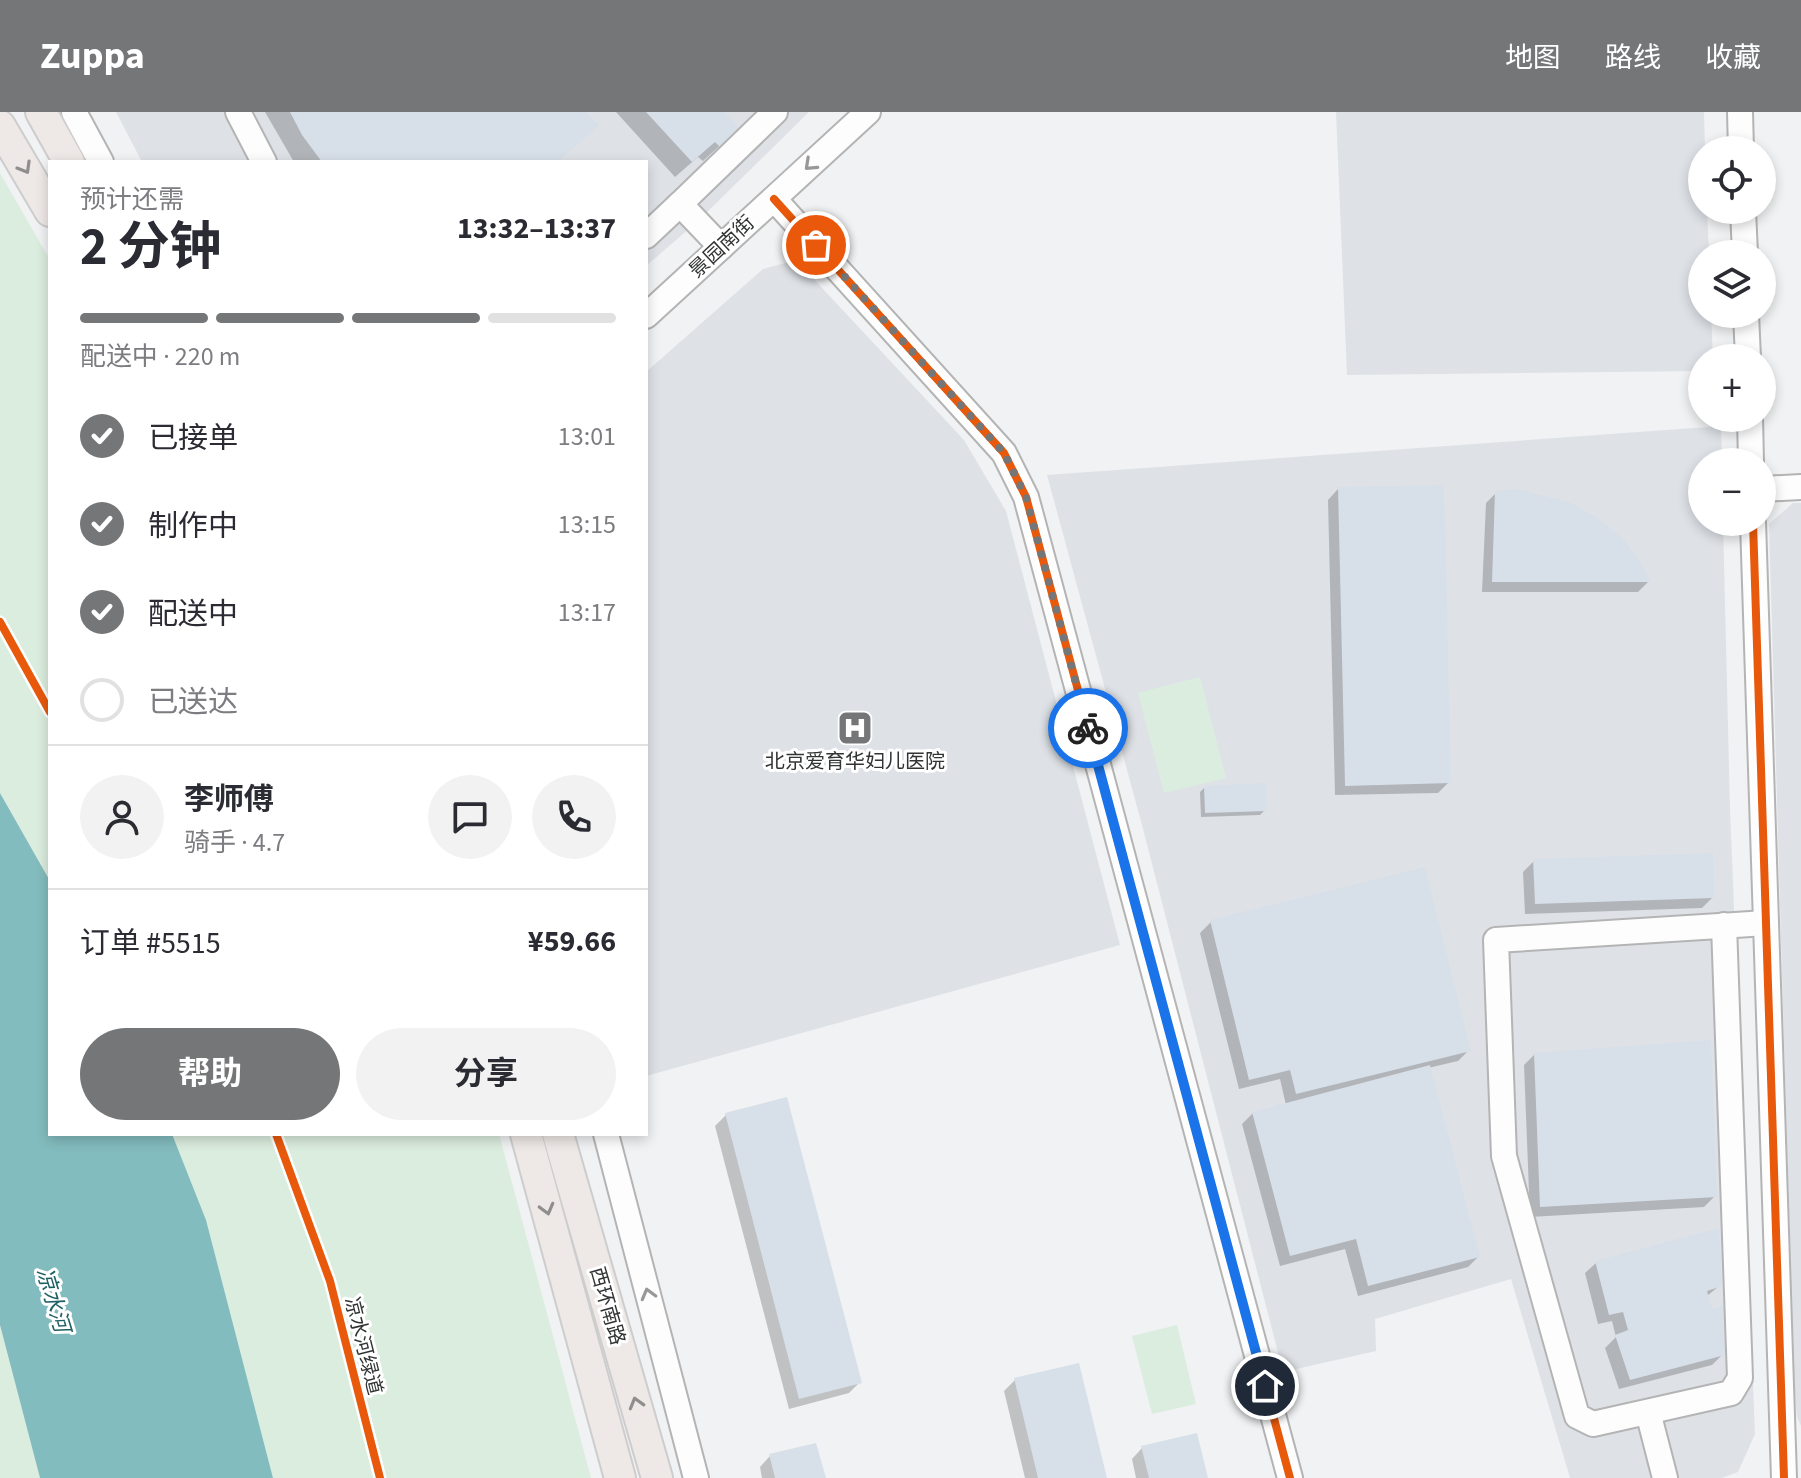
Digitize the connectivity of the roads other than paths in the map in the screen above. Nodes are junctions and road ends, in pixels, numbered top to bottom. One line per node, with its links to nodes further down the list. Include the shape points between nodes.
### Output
1 (41, 112): 9 (main road)
2 (74, 112): 10 (street)
3 (238, 112): 11 (street)
4 (775, 112): 13 (street)
5 (868, 112): 12 (street, 景园南街, one-way to 12)
6 (1740, 112): 8 (street)
7 (0, 126): 14 (main road, one-way to 14)
8 (1741, 136)
9 (68, 160)
10 (100, 160)
11 (263, 160)
12 (774, 199): 16 (street, 景园南街); 30 (street, via 1004,453 1026,497)
13 (680, 204): 15 (street); 16 (street)
14 (48, 208)
15 (648, 234)
16 (721, 247): 17 (street, 景园南街)
17 (648, 314)
18 (1801, 487): 19 (street)
19 (1776, 488)
20 (1753, 536): 21 (street)
21 (1766, 923): 22 (street); 32 (street)
22 (1724, 925): 26 (street, via 1740,1378 1731,1393); 26 (street, via 1496,940 1504,1156 1577,1416 1593,1424)
23 (527, 1136): 27 (main road, 西环南路, one-way to 27)
24 (559, 1136): 28 (main road, 西环南路, one-way to 24)
25 (607, 1136): 29 (street, one-way to 25)
26 (1648, 1412): 31 (street)
27 (620, 1478)
28 (657, 1478)
29 (696, 1478)
30 (1290, 1478)
31 (1665, 1478)
32 (1784, 1478)

